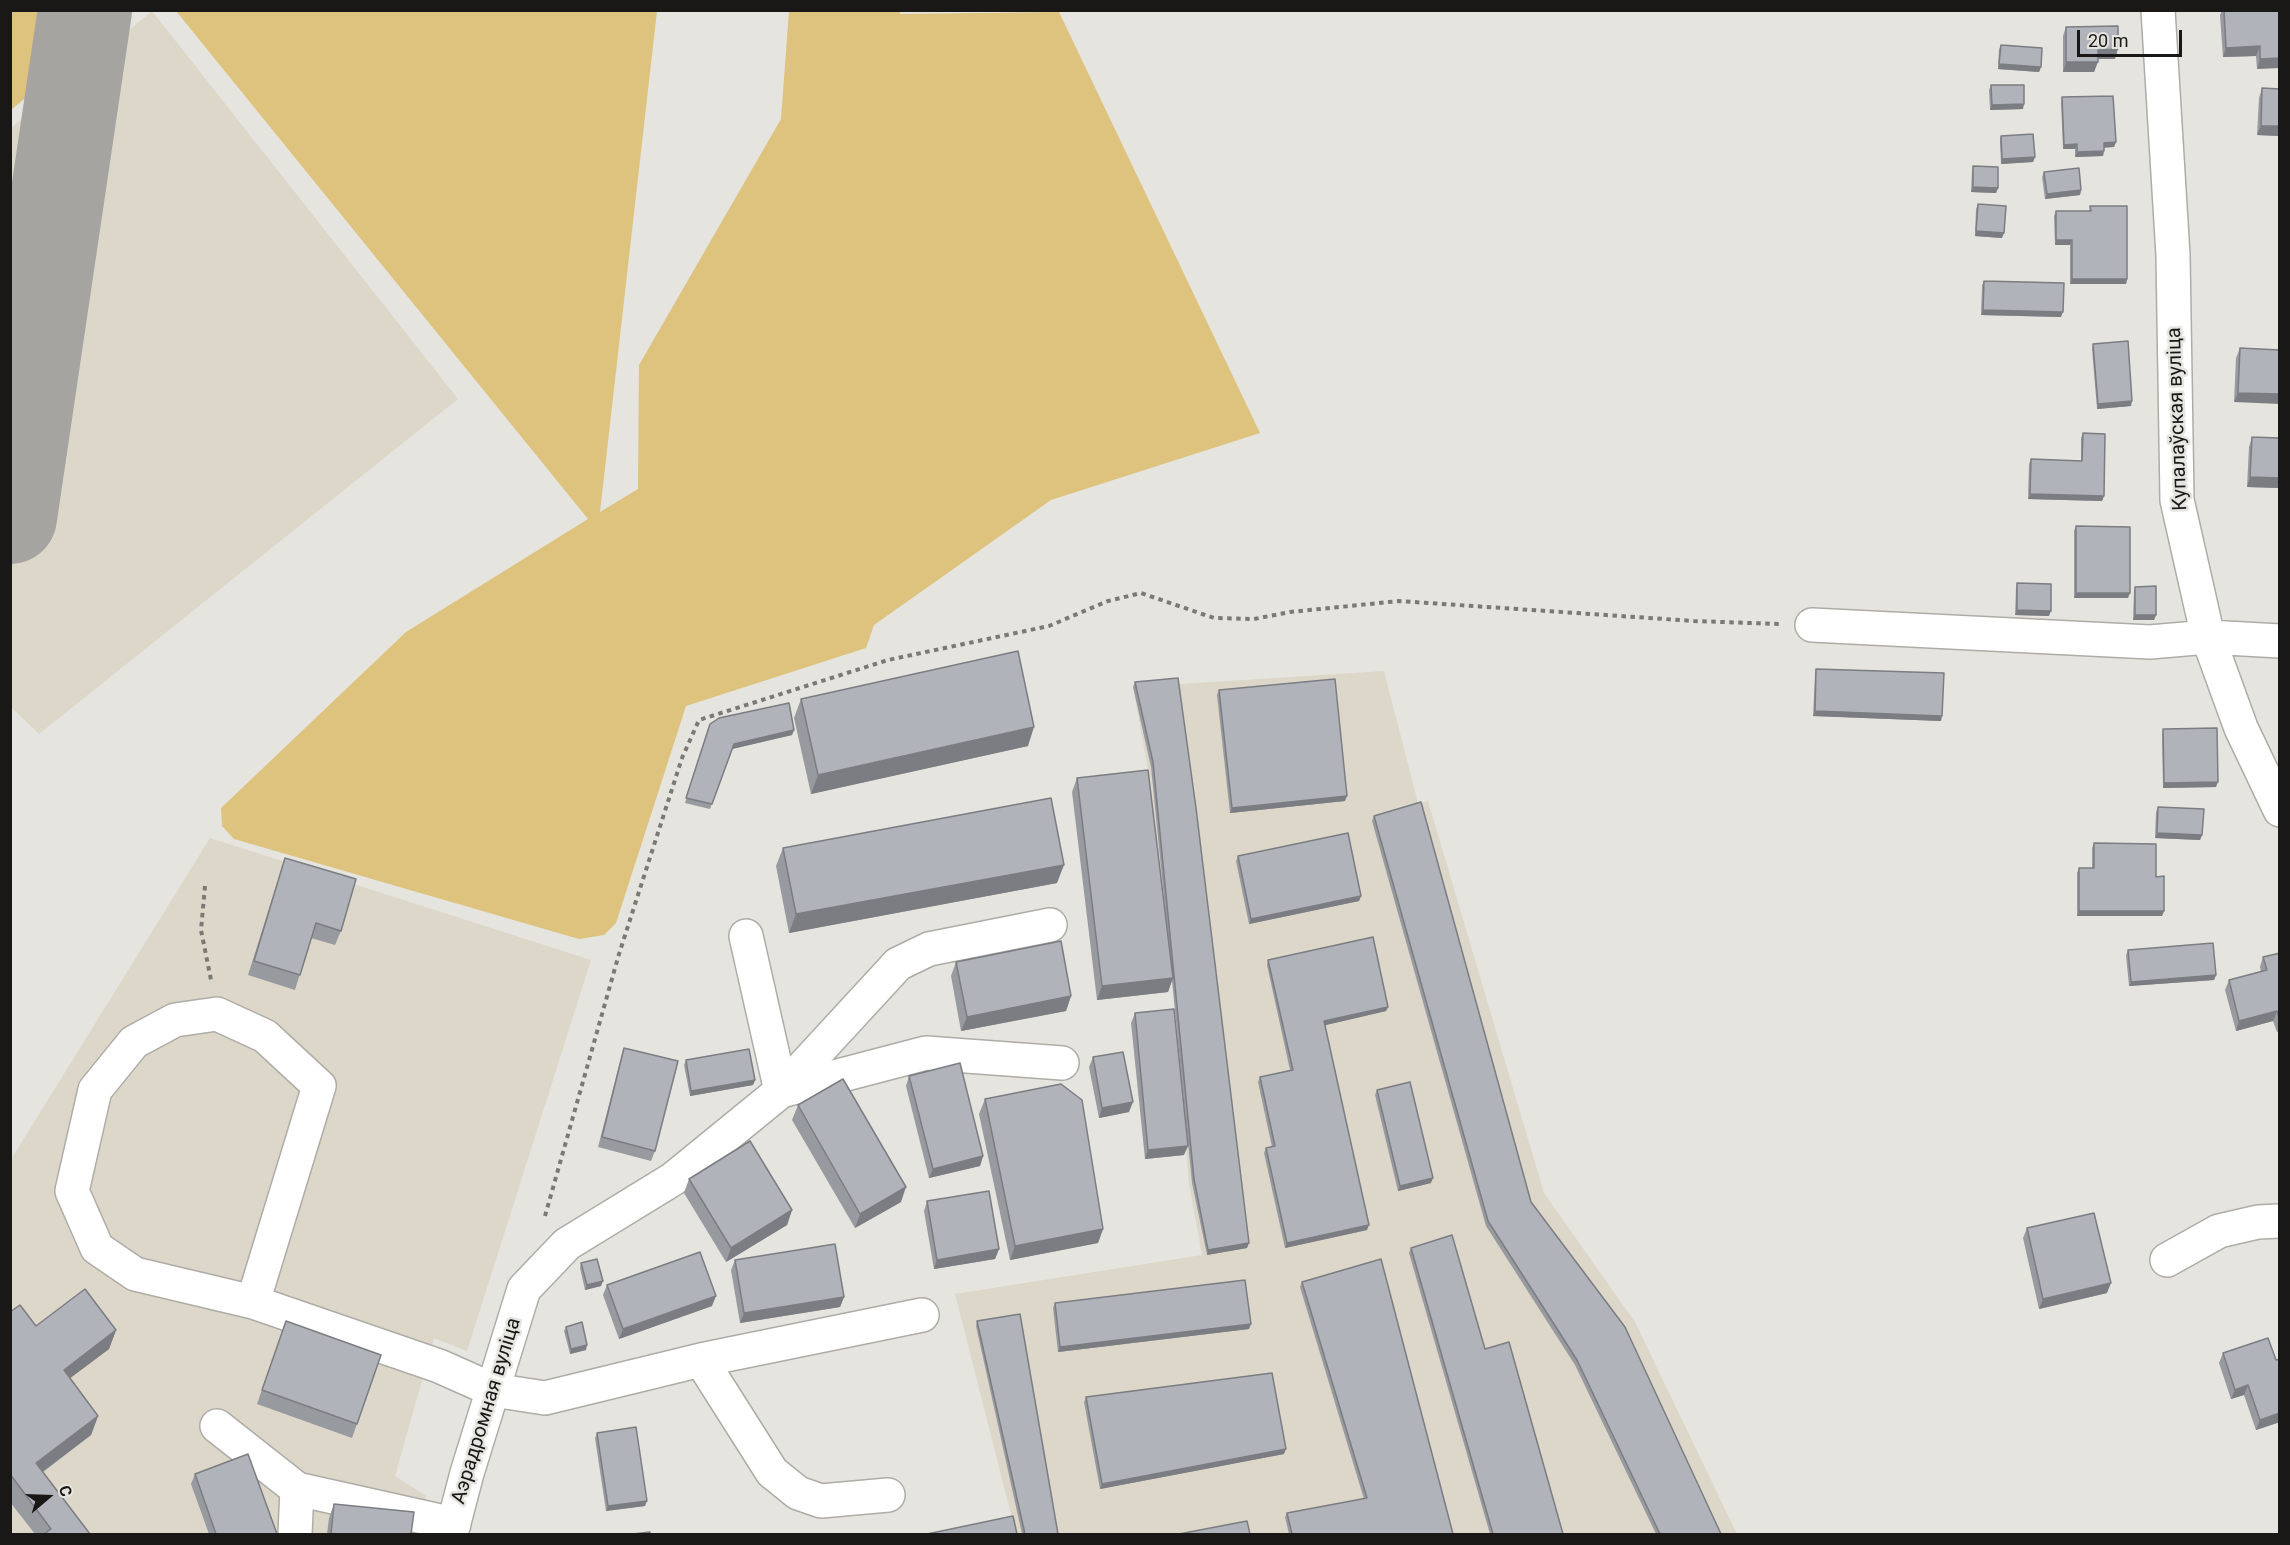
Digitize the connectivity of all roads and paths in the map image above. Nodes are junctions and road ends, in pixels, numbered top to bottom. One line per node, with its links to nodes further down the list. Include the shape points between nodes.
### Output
1 (2158, 10): 3 (street, Купалаўская вуліца, via 2173,255 2177,500)
2 (1812, 625): 3 (street, via 2150,642); 12 (path, via 1400,601 1254,619 1214,618 1141,593 1108,601 1049,626 888,660 699,720 682,758 618,954)
3 (2208, 637): 4 (street); 5 (street, Купалаўская вуліца, via 2241,728)
4 (2280, 640)
5 (2280, 810)
6 (205, 886): 9 (path, via 201,930)
7 (1050, 925): 11 (street, via 929,949 898,964)
8 (746, 936): 11 (street)
9 (217, 1014): 15 (street, via 265,1036 319,1086); 15 (street, via 175,1020 134,1042 95,1090 72,1191 97,1248 135,1274)
10 (1062, 1063): 11 (street, via 926,1053)
11 (781, 1091): 18 (street, Аэрадромная вуліца, via 673,1179 567,1244 524,1288)
12 (543, 1221)
13 (2280, 1221): 14 (street, via 2219,1231)
14 (2167, 1260)
15 (253, 1302): 18 (street, via 439,1366)
16 (922, 1316): 17 (street)
17 (701, 1360): 18 (street, via 545,1398); 21 (street, via 772,1472 798,1493 821,1501)
18 (493, 1390): 22 (street, Аэрадромная вуліца)
19 (217, 1426): 20 (street)
20 (297, 1489): 22 (street, via 426,1516); 23 (street)
21 (888, 1495)
22 (452, 1529)
23 (295, 1534)

